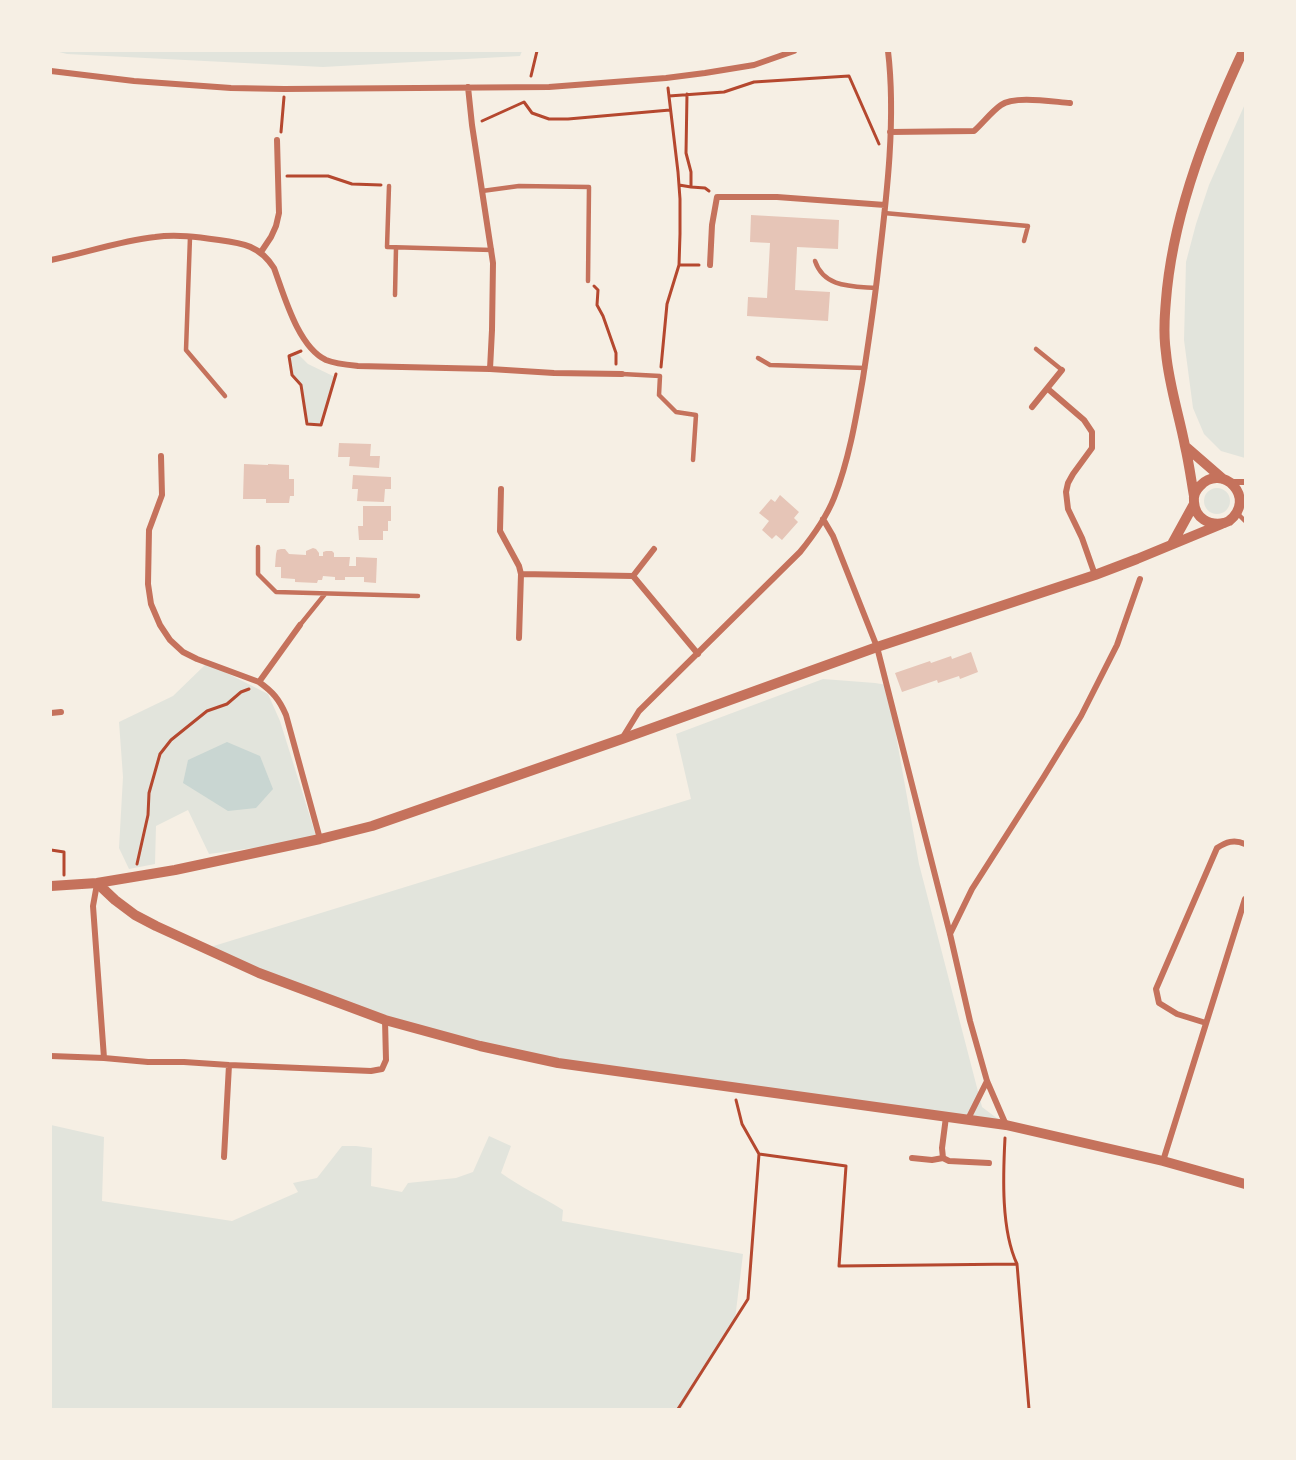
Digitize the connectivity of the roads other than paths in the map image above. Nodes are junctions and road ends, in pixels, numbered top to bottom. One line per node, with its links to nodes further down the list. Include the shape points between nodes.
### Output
1 (794, 51): 5 (street, via 754,65 666,78 549,87)
2 (888, 51): 7 (street)
3 (1243, 51): 33 (street, via 1200,154 1170,266 1166,351)
4 (51, 71): 5 (street, via 178,85 284,89)
5 (468, 87): 10 (street)
6 (1070, 103): 7 (street, via 1002,103 974,131)
7 (890, 132): 11 (street)
8 (277, 140): 17 (street, via 279,213)
9 (389, 186): 15 (lane, via 387,247)
10 (482, 191): 16 (street); 21 (lane, via 519,186 589,187)
11 (885, 205): 12 (street); 20 (street, via 717,197)
12 (884, 213): 14 (lane, via 1028,226); 22 (street)
13 (190, 237): 17 (street, via 244,244); 18 (street, via 146,238); 31 (lane, via 186,350)
14 (1024, 241)
15 (396, 248): 16 (lane); 23 (lane)
16 (492, 250): 27 (street)
17 (261, 252): 27 (street, via 274,268 299,333 325,359 358,366)
18 (51, 260)
19 (815, 261): 22 (lane, via 832,282)
20 (710, 265)
21 (588, 281)
22 (876, 288): 26 (street)
23 (395, 295)
24 (1036, 349): 28 (lane)
25 (758, 358): 26 (lane, via 770,365)
26 (864, 368): 41 (street, via 849,446 833,500)
27 (490, 369): 29 (street)
28 (1062, 370): 30 (street)
29 (618, 374): 35 (lane, via 660,376 659,395 676,412 696,415)
30 (1048, 389): 32 (street); 47 (street, via 1092,432 1092,448 1073,474 1066,492 1068,509)
31 (225, 396)
32 (1032, 407)
33 (1185, 446): 36 (street); 39 (street)
34 (161, 456): 56 (street, via 162,495 149,530 148,584 160,625 183,652)
35 (693, 460)
36 (1226, 480): 37 (street); 39 (street, via 1212,478 1204,482); 40 (street, via 1240,495)
37 (1245, 482)
38 (501, 489): 46 (street, via 500,531)
39 (1194, 500): 42 (street, via 1196,512 1203,520); 43 (street)
40 (1242, 512): 42 (street)
41 (823, 519): 54 (street); 55 (street, via 800,552)
42 (1224, 523): 43 (street)
43 (1172, 544): 47 (street)
44 (258, 547): 50 (lane, via 258,574 276,592)
45 (654, 549): 48 (street)
46 (521, 574): 48 (street); 53 (street)
47 (1095, 575): 54 (street)
48 (633, 576): 55 (street)
49 (1140, 579): 65 (street, via 1117,645 1081,716 972,890)
50 (325, 594): 51 (lane); 52 (lane)
51 (418, 596)
52 (300, 625): 56 (street)
53 (519, 638)
54 (877, 647): 59 (street); 65 (street)
55 (698, 654): 59 (street, via 639,711)
56 (259, 682): 60 (street, via 279,699 286,715)
57 (61, 712): 58 (street)
58 (51, 713)
59 (622, 739): 60 (street, via 372,826)
60 (320, 839): 62 (street)
61 (1245, 844): 67 (street, via 1226,842 1217,849 1156,989 1159,1003 1177,1014)
62 (97, 883): 63 (street); 66 (street, via 135,915 156,926 259,973); 69 (street, via 93,906)
63 (51, 886)
64 (1245, 899): 67 (street)
65 (950, 934): 71 (street)
66 (385, 1020): 70 (street, via 386,1060 382,1069); 72 (street, via 558,1063)
67 (1206, 1023): 78 (street)
68 (51, 1056): 69 (street)
69 (104, 1058): 70 (street)
70 (229, 1065): 75 (street)
71 (987, 1081): 73 (street); 74 (street)
72 (946, 1117): 73 (street); 77 (street)
73 (968, 1119): 74 (street)
74 (1006, 1125): 78 (street)
75 (224, 1157)
76 (912, 1158): 77 (street)
77 (943, 1158): 79 (street)
78 (1163, 1161): 80 (street)
79 (989, 1163)
80 (1245, 1184)

